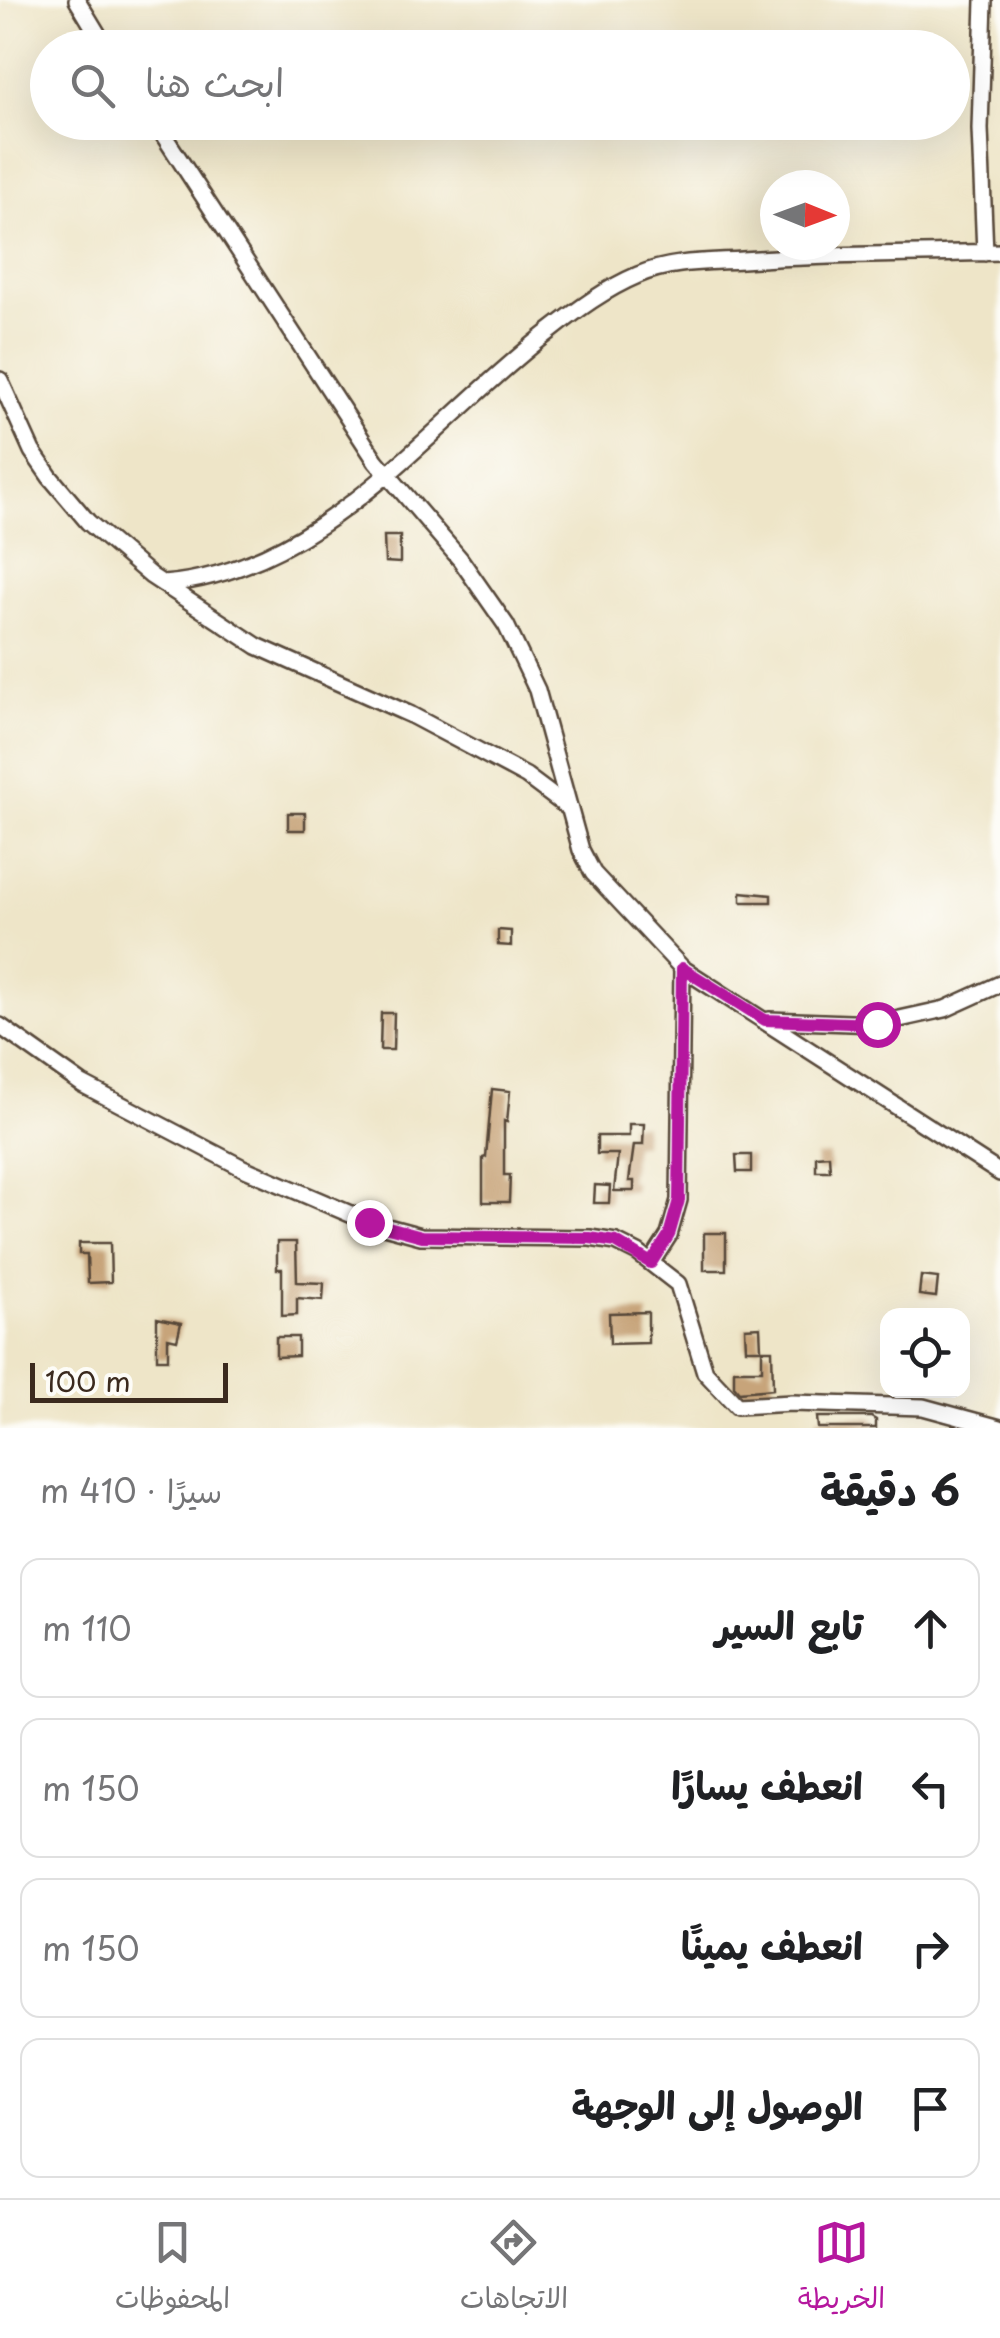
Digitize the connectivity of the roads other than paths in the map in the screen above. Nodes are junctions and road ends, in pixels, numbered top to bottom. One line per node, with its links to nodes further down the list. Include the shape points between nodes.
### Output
1 (77, 0): 3 (street)
2 (984, 0): 5 (street, via 980,129)
3 (95, 30)
4 (166, 140): 7 (street)
5 (992, 253): 7 (street, via 790,257 642,272 575,311 502,367)
6 (0, 380): 8 (street, via 50,477 88,522)
7 (387, 474): 8 (street, via 308,536 195,582); 9 (street, via 460,559 520,649)
8 (163, 584): 9 (street, via 258,646 427,724 526,776)
9 (570, 808): 10 (street, via 593,873)
10 (682, 968): 12 (street); 15 (street, via 679,1200 669,1235)
11 (998, 979): 12 (street, via 945,1009 877,1024)
12 (765, 1020): 14 (street)
13 (0, 1026): 15 (street, via 82,1084 243,1168 369,1222 422,1236 590,1238 616,1242)
14 (1000, 1172)
15 (651, 1263): 16 (street, via 678,1284 705,1372 737,1406 923,1408)
16 (1000, 1428)

